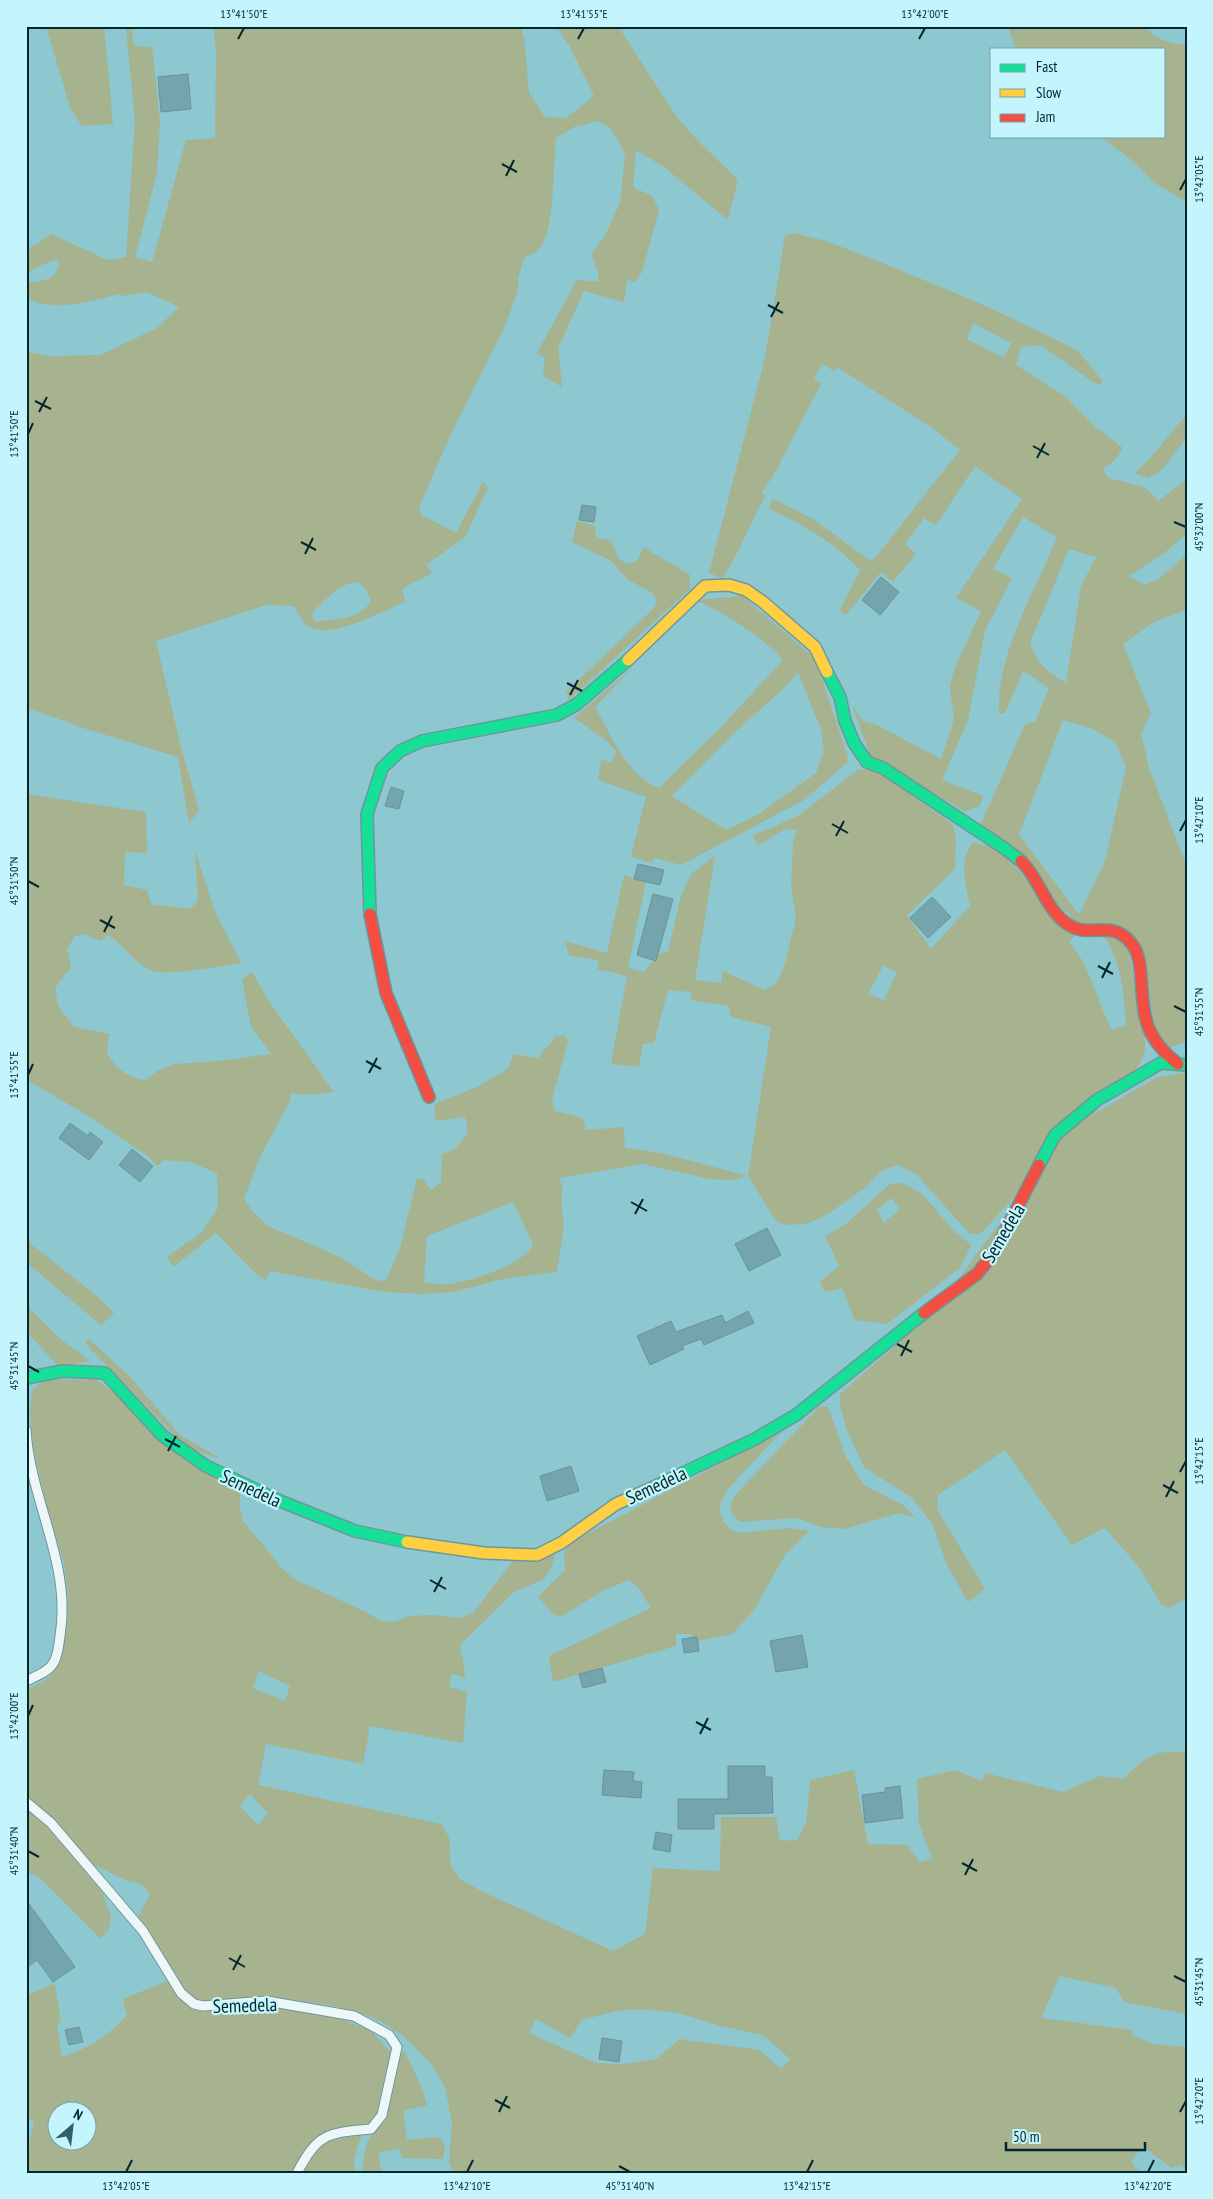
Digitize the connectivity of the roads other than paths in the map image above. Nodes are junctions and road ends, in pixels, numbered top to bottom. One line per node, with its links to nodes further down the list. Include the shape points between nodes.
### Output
1 (1182, 1065): 2 (street, via 1163,1053 1150,1037 1142,1013 1140,961 1130,942 1118,932 1102,927 1070,927 1055,913 1024,864 883,768 867,762 854,744 844,721 840,697 815,647 746,590 729,585 705,586 577,704 557,715 422,741 400,751 382,768 368,814 369,888 374,940 386,993); 3 (street, Semedela, via 1161,1062 1097,1100 1055,1135 994,1253 977,1274 909,1324 832,1388 796,1415 755,1439 616,1504 561,1543 538,1555 484,1553 355,1531 280,1502 206,1466 164,1436 105,1373 64,1371)
2 (429, 1097)
3 (28, 1381)
4 (26, 1430): 5 (lane, via 31,1466 60,1572 63,1618 54,1663 45,1672)
5 (26, 1681)
6 (26, 1802): 7 (lane, Semedela, via 51,1823 143,1931 181,1993 194,2004 267,2001 354,2016 389,2035 397,2047 382,2115 371,2129 340,2132 318,2140)
7 (297, 2173)

